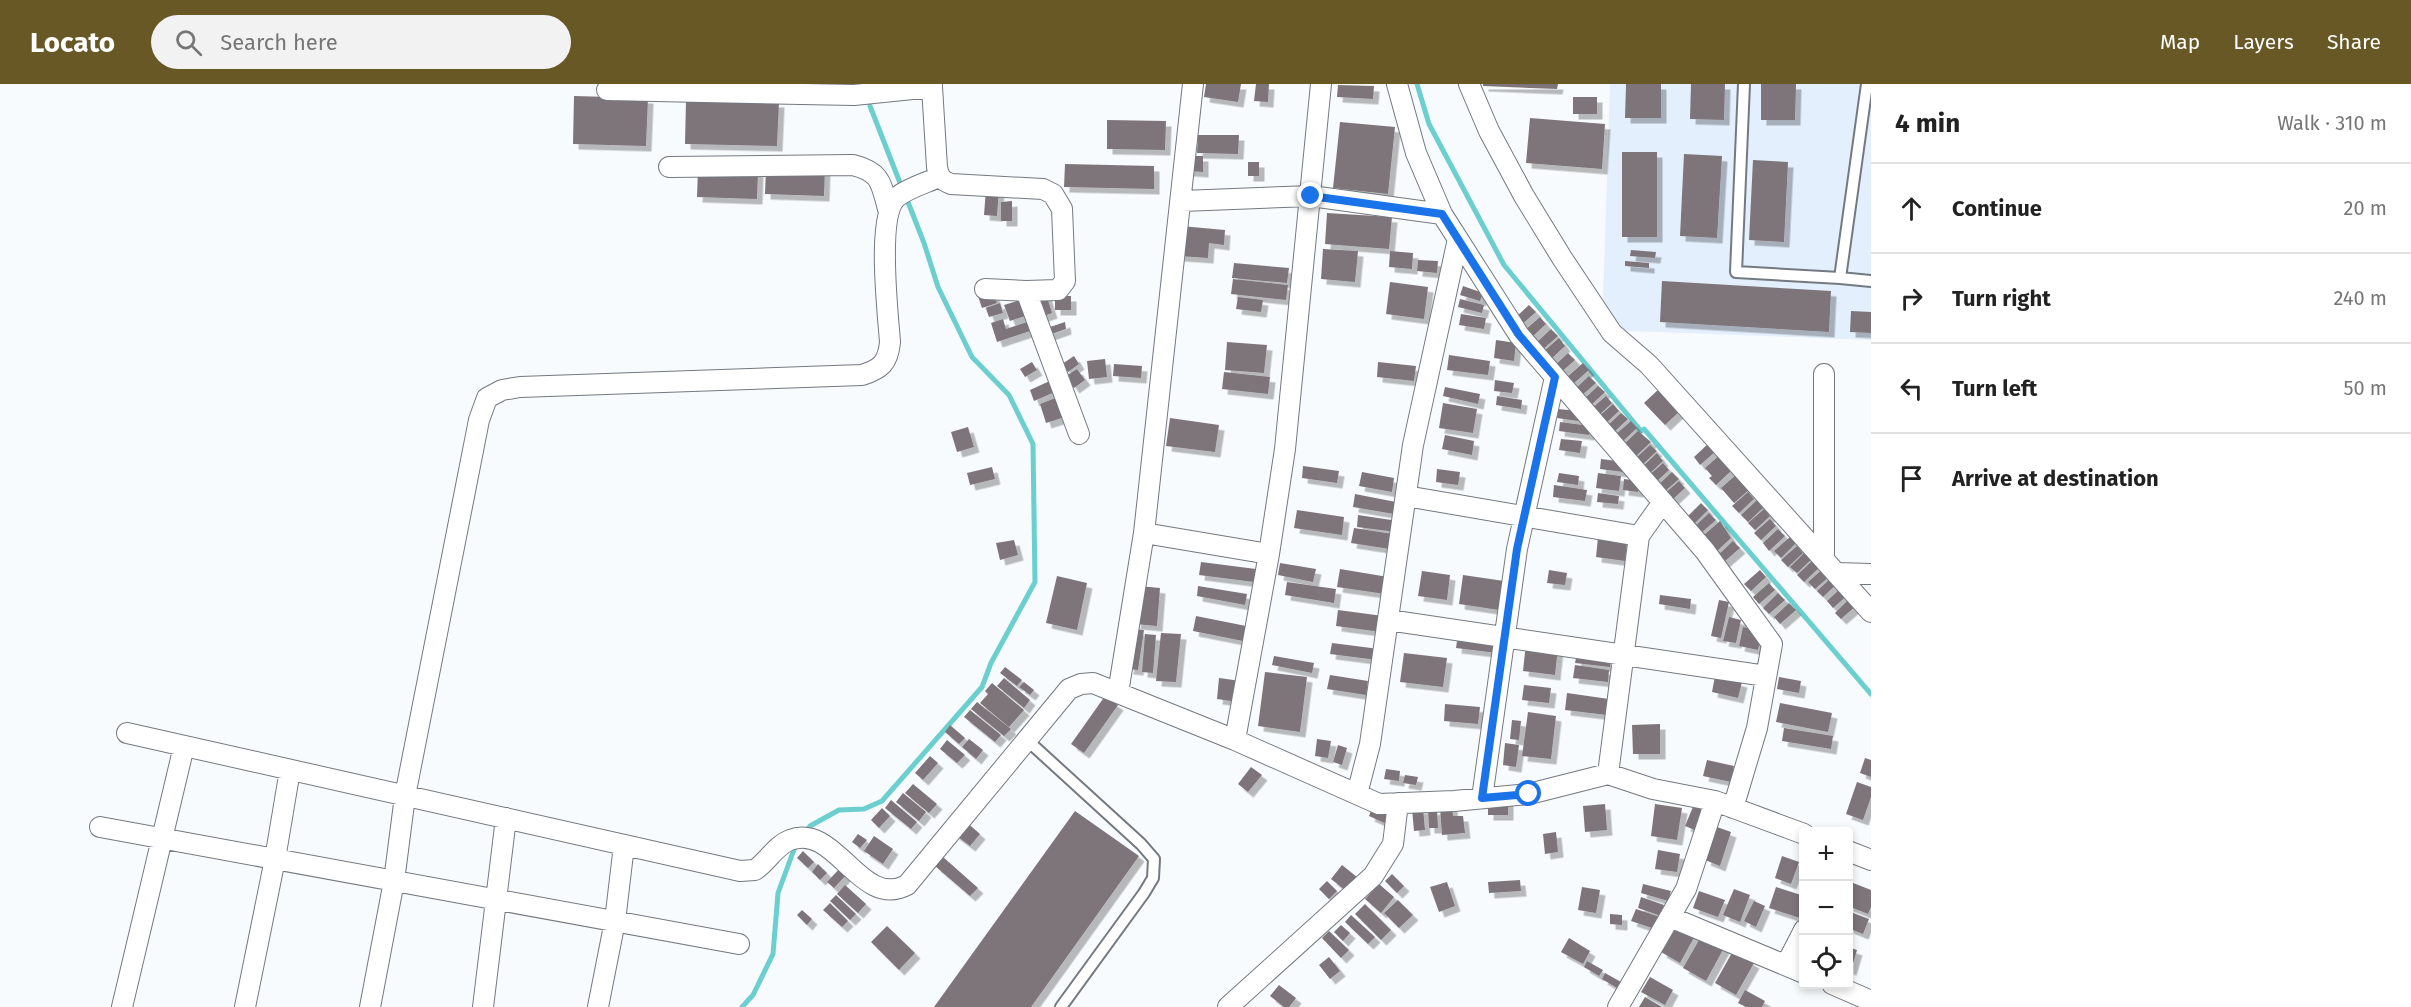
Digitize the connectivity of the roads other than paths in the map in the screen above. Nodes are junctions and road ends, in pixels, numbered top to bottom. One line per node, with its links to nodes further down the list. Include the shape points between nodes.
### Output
1 (1193, 84): 12 (street)
2 (1321, 84): 11 (street)
3 (1397, 84): 14 (street, via 1416,153)
4 (1469, 84): 29 (street, via 1524,196 1612,333 1649,365)
5 (1744, 84): 16 (lane, via 1736,272)
6 (1867, 84): 16 (lane)
7 (932, 86): 8 (street, via 854,96); 10 (street)
8 (607, 90)
9 (669, 167): 13 (street, via 853,165 875,173)
10 (939, 177): 13 (street); 19 (street, via 951,184 1042,189 1058,200 1063,218 1064,285 1058,290)
11 (1311, 196): 12 (street); 14 (street); 28 (street, via 1285,449)
12 (1182, 201): 26 (street)
13 (893, 203): 44 (street, via 885,234 889,355 875,371 862,375 520,387 502,390 487,399 479,420)
14 (1442, 214): 15 (street)
15 (1458, 239): 21 (street, via 1519,335); 23 (street, via 1413,445)
16 (1840, 278): 17 (lane)
17 (1871, 280)
18 (985, 288): 19 (street)
19 (1026, 291): 22 (street)
20 (1824, 374): 29 (street)
21 (1555, 377): 24 (street); 25 (street)
22 (1079, 434)
23 (1406, 496): 25 (street); 32 (street)
24 (1663, 502): 27 (street); 35 (street, via 1705,551 1772,644)
25 (1525, 516): 27 (street); 33 (street)
26 (1144, 533): 28 (street); 36 (street)
27 (1639, 536): 34 (street)
28 (1269, 554): 39 (street)
29 (1830, 566): 30 (street); 31 (street)
30 (1871, 574)
31 (1871, 612)
32 (1388, 620): 33 (street); 43 (street, via 1370,744)
33 (1505, 637): 34 (street); 45 (street)
34 (1623, 655): 35 (street); 42 (street)
35 (1766, 676): 47 (street, via 1757,728)
36 (1118, 693): 38 (street, via 1094,683 1069,689); 39 (street)
37 (127, 733): 40 (street)
38 (1027, 740): 52 (street, via 907,885 898,889 877,888 822,843 802,838 779,847 755,870 740,871); 70 (lane, via 1150,852 1155,868 1144,893)
39 (1235, 740): 43 (street)
40 (184, 746): 41 (street); 51 (street)
41 (290, 770): 44 (street); 54 (street)
42 (1608, 774): 45 (street, via 1529,794); 47 (street, via 1653,789)
43 (1357, 794): 46 (street, via 1379,804)
44 (405, 796): 48 (street); 56 (street)
45 (1482, 798): 46 (street)
46 (1398, 803): 71 (street, via 1393,844 1373,876)
47 (1724, 804): 50 (street); 58 (street)
48 (506, 818): 52 (street); 57 (street)
49 (100, 827): 51 (street)
50 (1799, 832)
51 (164, 839): 54 (street); 65 (street)
52 (624, 845): 59 (street)
53 (1853, 853): 55 (street)
54 (275, 859): 56 (street); 66 (street)
55 (1871, 860)
56 (394, 880): 57 (street); 67 (street)
57 (495, 899): 59 (street); 68 (street)
58 (1670, 917): 62 (street); 72 (street)
59 (615, 921): 61 (street); 69 (street)
60 (1802, 935): 62 (street)
61 (739, 944)
62 (1795, 969)
63 (1843, 989): 64 (street)
64 (1871, 1001)
65 (122, 1007)
66 (245, 1007)
67 (370, 1007)
68 (483, 1007)
69 (598, 1007)
70 (1061, 1007)
71 (1228, 1007)
72 (1618, 1007)

